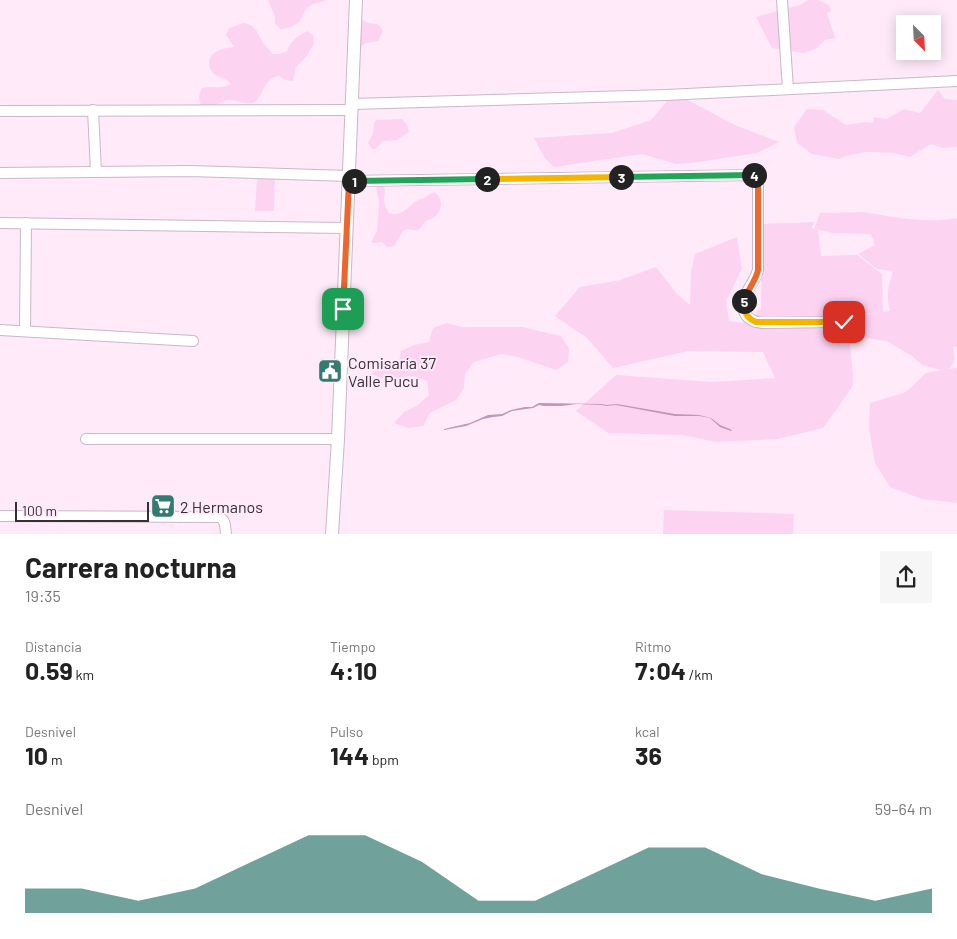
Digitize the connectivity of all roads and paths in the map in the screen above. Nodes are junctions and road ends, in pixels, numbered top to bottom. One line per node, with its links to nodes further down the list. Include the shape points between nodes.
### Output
1 (356, 0): 5 (main road)
2 (782, 0): 4 (street)
3 (957, 81): 4 (street)
4 (788, 89): 5 (street)
5 (352, 107): 7 (street); 10 (main road)
6 (0, 110): 7 (street)
7 (93, 110): 8 (street)
8 (96, 172): 9 (street); 10 (street)
9 (0, 173)
10 (349, 178): 13 (main road); 14 (street, via 758,175 758,270 744,302 744,312 756,322)
11 (0, 223): 12 (street)
12 (26, 224): 13 (street); 16 (street)
13 (346, 228): 19 (main road)
14 (844, 322)
15 (0, 330): 16 (street)
16 (26, 332): 17 (street)
17 (193, 341)
18 (86, 439): 19 (street)
19 (338, 439): 22 (main road)
20 (0, 516): 21 (street, via 219,517 225,522)
21 (226, 534)
22 (332, 534)

